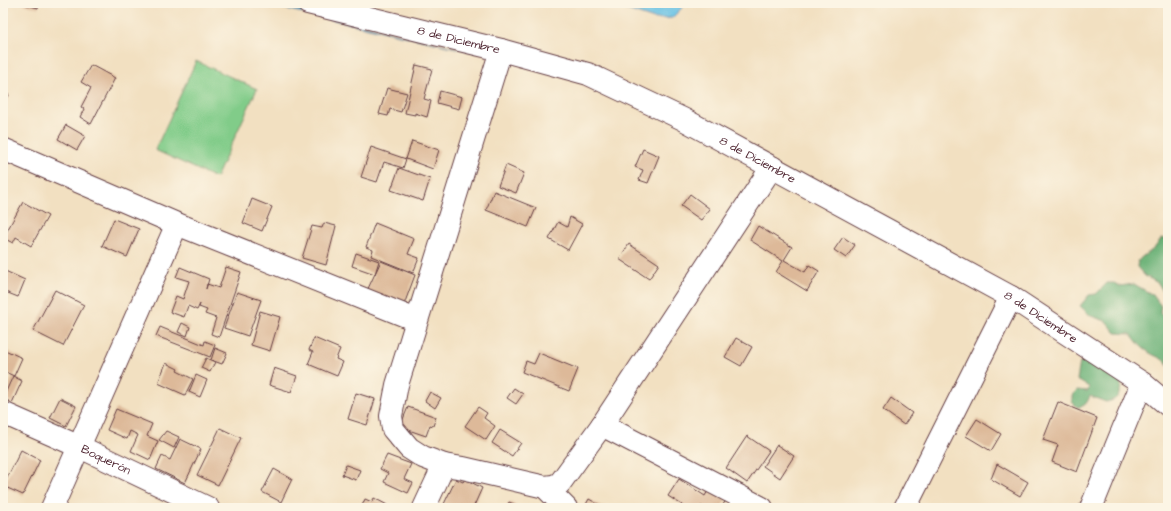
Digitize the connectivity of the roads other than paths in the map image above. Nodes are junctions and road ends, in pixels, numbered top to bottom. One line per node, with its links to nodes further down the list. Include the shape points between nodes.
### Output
1 (308, 3): 2 (street, 8 de Diciembre)
2 (501, 50): 4 (street, 8 de Diciembre, via 588,74 684,119); 7 (street)
3 (3, 149): 5 (street)
4 (772, 167): 6 (street, 8 de Diciembre); 11 (street)
5 (177, 224): 7 (street); 12 (street)
6 (1011, 297): 8 (street, 8 de Diciembre); 20 (street)
7 (416, 320): 13 (street, via 397,385 391,416 393,430 409,448)
8 (1142, 383): 9 (street, 8 de Diciembre); 21 (street)
9 (1168, 405)
10 (3, 413): 12 (street, Boquerón)
11 (602, 425): 14 (street, via 567,476 560,483); 19 (street)
12 (80, 447): 15 (street); 16 (street, Boquerón)
13 (444, 465): 14 (street); 17 (street)
14 (545, 487): 18 (street)
15 (52, 508)
16 (208, 508)
17 (424, 508)
18 (566, 508)
19 (762, 508)
20 (905, 508)
21 (1091, 508)

